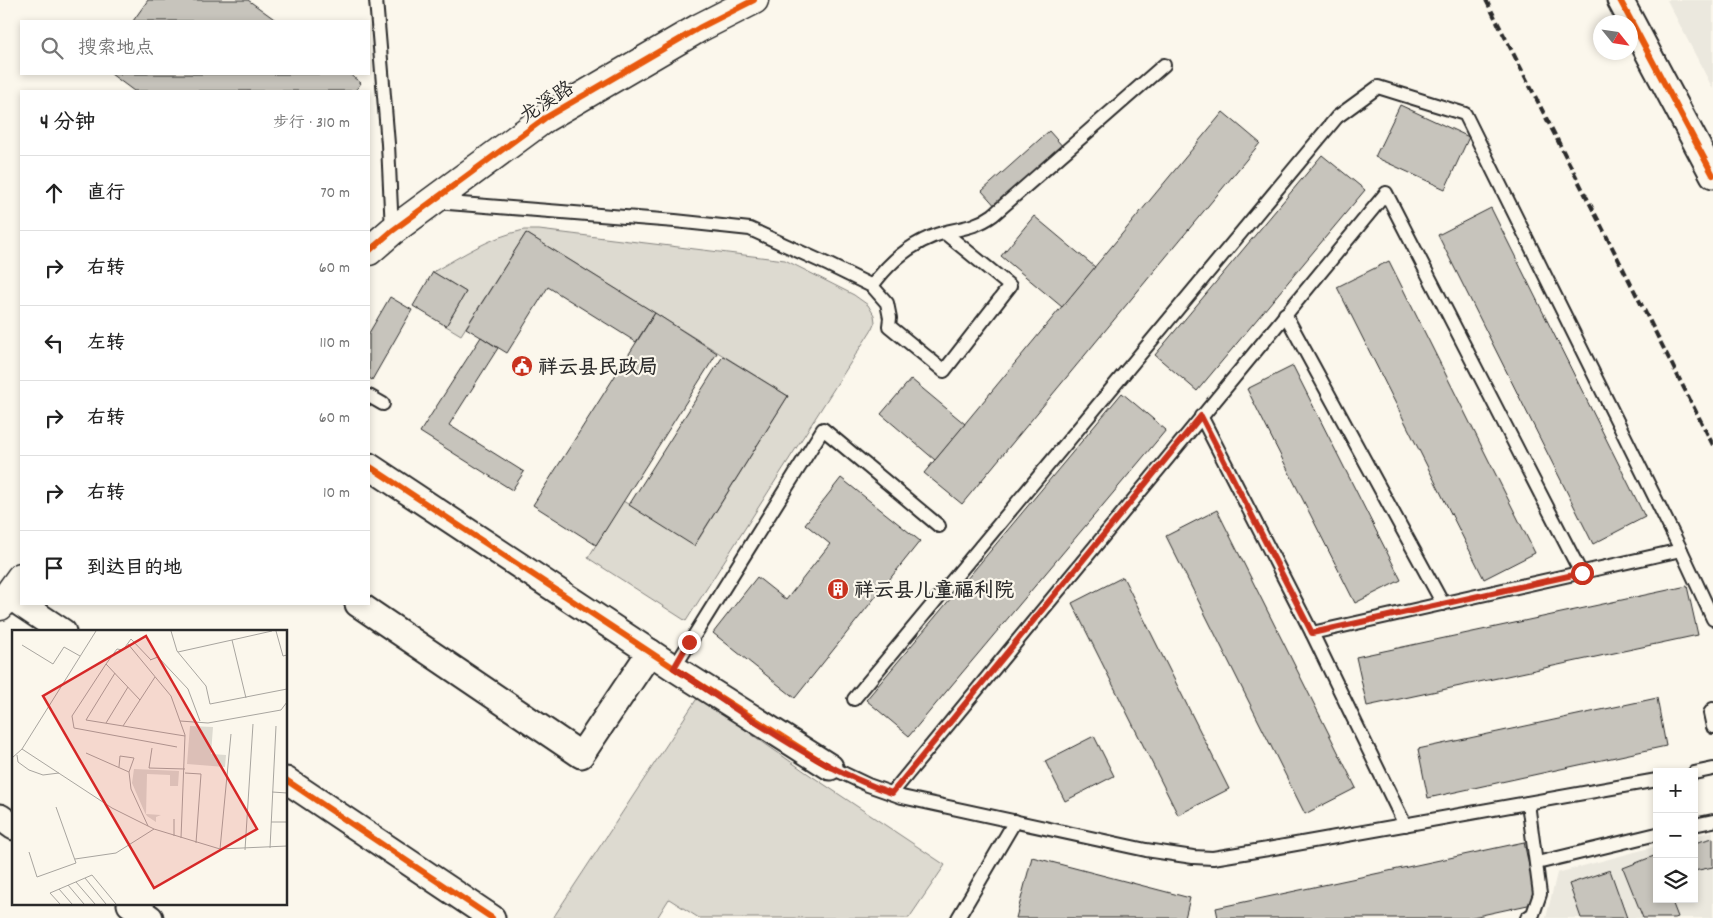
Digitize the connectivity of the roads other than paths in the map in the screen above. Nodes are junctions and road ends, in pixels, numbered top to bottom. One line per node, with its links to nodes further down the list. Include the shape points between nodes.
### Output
1 (376, 0): 7 (lane)
2 (754, 0): 6 (street, 龙溪路, via 699,28 545,118)
3 (1620, 0): 5 (street)
4 (1164, 65): 8 (lane, via 993,215 972,227)
5 (1713, 175)
6 (432, 202): 7 (street, 龙溪路); 10 (lane, via 750,229)
7 (392, 231): 9 (street, 龙溪路)
8 (945, 233): 10 (lane, via 898,257); 10 (lane, via 1010,286 944,371 889,326 890,310)
9 (370, 249)
10 (872, 286)
11 (1285, 314): 14 (lane); 18 (lane, via 1386,193); 19 (lane)
12 (370, 397): 13 (lane)
13 (383, 404)
14 (1201, 416): 24 (lane); 35 (lane)
15 (370, 467): 25 (street)
16 (939, 526): 26 (lane, via 823,429)
17 (1681, 550): 18 (lane); 22 (lane); 27 (lane, via 1465,114 1378,87 1337,117)
18 (1582, 573): 19 (lane)
19 (1443, 604): 24 (lane)
20 (25, 605): 23 (street)
21 (359, 605): 25 (street, via 582,755)
22 (1713, 618)
23 (60, 630)
24 (1312, 633): 40 (lane)
25 (650, 652): 26 (street)
26 (674, 668): 30 (street)
27 (854, 699)
28 (1713, 708): 29 (lane, via 1710,713)
29 (1713, 727)
30 (830, 767): 35 (lane)
31 (1713, 769): 32 (lane)
32 (1698, 772)
33 (288, 781): 47 (street)
34 (1653, 781): 36 (lane)
35 (892, 793): 38 (lane)
36 (1528, 803): 40 (lane); 44 (lane)
37 (0, 818): 42 (street)
38 (1015, 821): 40 (lane, via 1193,858 1213,858); 48 (lane)
39 (1713, 821): 41 (lane)
40 (1405, 825)
41 (1698, 825)
42 (12, 826)
43 (1653, 835): 44 (lane)
44 (1537, 863): 49 (lane, via 1540,894 1533,914)
45 (133, 906): 46 (street)
46 (150, 918)
47 (492, 918)
48 (958, 918)
49 (1527, 918)

